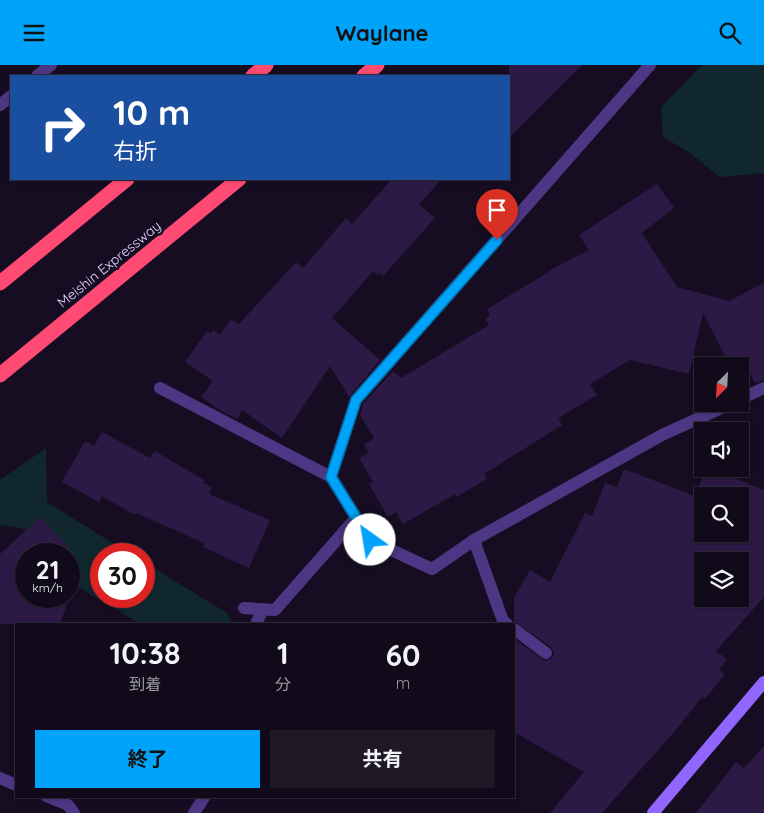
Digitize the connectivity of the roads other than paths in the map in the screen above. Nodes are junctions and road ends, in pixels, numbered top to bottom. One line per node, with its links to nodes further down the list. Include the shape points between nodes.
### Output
1 (51, 65): 5 (street)
2 (266, 65): 6 (highway)
3 (377, 65): 7 (highway)
4 (650, 65): 18 (street, via 356,400)
5 (38, 75)
6 (253, 75)
7 (365, 75)
8 (10, 97): 9 (street)
9 (0, 105)
10 (126, 180): 12 (highway)
11 (238, 180): 13 (highway, Meishin Expressway)
12 (0, 283)
13 (0, 375)
14 (160, 388): 18 (street)
15 (764, 388): 16 (street)
16 (749, 395)
17 (710, 413): 20 (street, via 662,435)
18 (331, 477): 19 (street)
19 (356, 518): 20 (street, via 370,540 432,569); 22 (street, via 275,610)
20 (474, 540): 24 (street)
21 (244, 608): 22 (street)
22 (263, 609): 23 (street)
23 (256, 623)
24 (505, 623)
25 (515, 630): 26 (street)
26 (546, 653)
27 (764, 682): 34 (street)
28 (0, 778): 29 (street)
29 (15, 785)
30 (51, 798): 32 (street, via 68,805)
31 (204, 798): 33 (street)
32 (74, 813)
33 (194, 813)
34 (653, 813)

